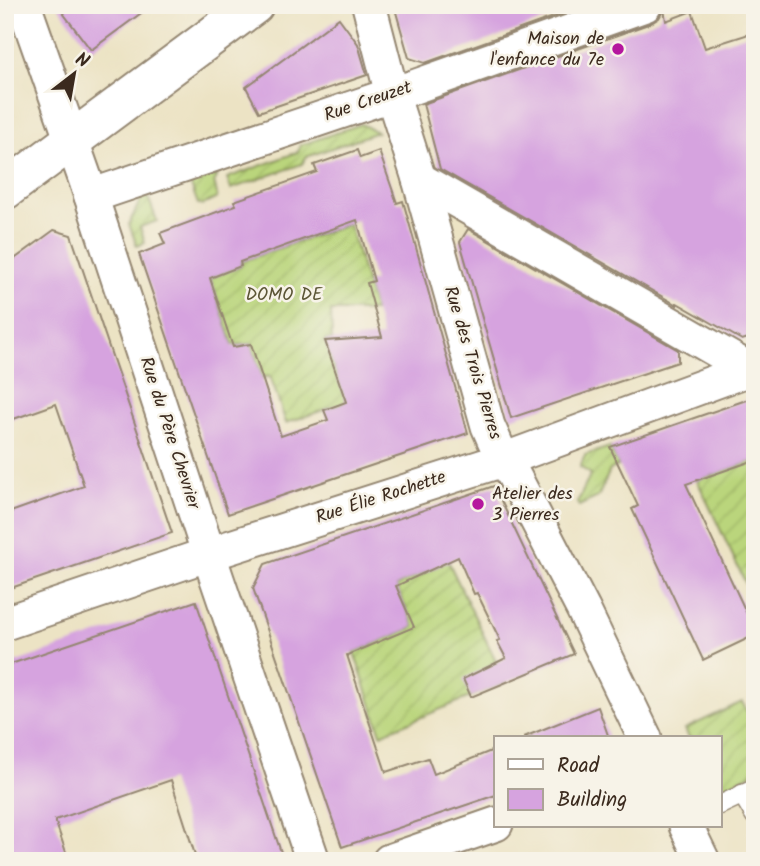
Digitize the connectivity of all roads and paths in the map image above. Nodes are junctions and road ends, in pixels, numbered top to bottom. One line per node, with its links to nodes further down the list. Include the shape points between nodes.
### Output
1 (24, 5): 6 (street, Rue du Père Chevrier)
2 (254, 5): 6 (main road)
3 (369, 5): 5 (street, Rue des Trois Pierres)
4 (645, 5): 5 (street, Rue Creuzet)
5 (392, 94): 7 (street, Rue des Trois Pierres); 9 (street, Rue Creuzet)
6 (71, 141): 8 (main road); 9 (street, Rue du Père Chevrier)
7 (419, 179): 10 (street); 11 (street, Rue des Trois Pierres, via 488,426)
8 (5, 190)
9 (90, 196): 12 (street, Rue du Père Chevrier)
10 (752, 368): 11 (street, Rue Élie Rochette)
11 (503, 460): 12 (street, Rue Élie Rochette); 14 (street, Rue des Trois Pierres)
12 (209, 554): 13 (street, Rue Élie Rochette); 19 (street, Rue du Père Chevrier)
13 (5, 623)
14 (644, 736)
15 (722, 803): 16 (lane, via 747,792)
16 (755, 817)
17 (494, 825): 20 (street)
18 (687, 828): 21 (street)
19 (313, 861)
20 (389, 861)
21 (703, 861)

